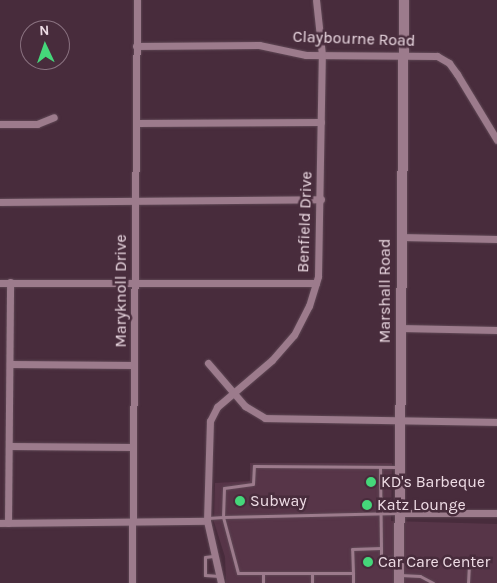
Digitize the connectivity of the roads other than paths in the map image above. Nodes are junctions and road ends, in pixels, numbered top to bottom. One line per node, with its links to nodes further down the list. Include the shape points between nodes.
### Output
1 (137, 0): 4 (street, Maryknoll Drive)
2 (316, 0): 5 (street, Benfield Drive)
3 (404, 0): 6 (street, Marshall Road)
4 (136, 46): 5 (street, Claybourne Road, via 259,46 296,54); 9 (street, Maryknoll Drive)
5 (322, 55): 6 (street, Claybourne Road); 8 (street, Benfield Drive)
6 (402, 55): 11 (street, Claybourne Road, via 430,55 449,63); 15 (street, Marshall Road)
7 (54, 117): 10 (street, via 37,124)
8 (321, 122): 9 (street); 12 (street, Benfield Drive)
9 (136, 123): 13 (street, Maryknoll Drive)
10 (0, 124)
11 (497, 140)
12 (320, 199): 13 (street); 20 (street, Benfield Drive)
13 (135, 200): 14 (street); 19 (street, Maryknoll Drive)
14 (0, 202)
15 (400, 237): 16 (street); 21 (street, Marshall Road)
16 (497, 239)
17 (0, 282): 18 (street)
18 (10, 282): 19 (street); 24 (street)
19 (135, 282): 20 (street); 25 (street, Maryknoll Drive)
20 (316, 283): 26 (street, Benfield Drive, via 309,306 294,335 272,360)
21 (400, 328): 22 (street); 27 (street, Marshall Road)
22 (497, 330)
23 (208, 363): 26 (street)
24 (10, 364): 25 (street); 29 (street)
25 (134, 365): 30 (street, Maryknoll Drive)
26 (233, 393): 27 (street, via 251,412 265,418); 37 (street, Benfield Drive, via 217,407 208,429)
27 (399, 420): 28 (street); 32 (street, Marshall Road)
28 (497, 422)
29 (9, 446): 30 (street); 40 (street)
30 (133, 446): 38 (street, Maryknoll Drive)
31 (380, 467): 32 (lane); 33 (lane); 36 (lane, via 254,466 253,484 224,488)
32 (399, 467): 34 (street, Marshall Road)
33 (380, 513): 34 (lane); 36 (lane); 41 (lane)
34 (400, 513): 35 (street); 43 (street, Marshall Road)
35 (497, 513)
36 (223, 517): 37 (lane); 45 (lane, via 238,573)
37 (207, 520): 38 (street); 42 (street, Benfield Drive)
38 (132, 522): 40 (street); 50 (street, Maryknoll Drive)
39 (0, 523): 40 (street)
40 (8, 523)
41 (381, 548): 43 (lane, via 381,558); 47 (lane, via 352,549)
42 (216, 556): 49 (street, Benfield Drive); 49 (lane, via 205,557 205,575)
43 (399, 558): 48 (street, Marshall Road)
44 (469, 561): 55 (lane)
45 (263, 573): 46 (lane); 51 (lane)
46 (312, 573): 47 (lane); 52 (lane)
47 (353, 573): 53 (lane)
48 (399, 579): 54 (lane, via 420,576)
49 (220, 580)
50 (132, 583)
51 (263, 583)
52 (312, 583)
53 (353, 583)
54 (433, 583)
55 (468, 583)

